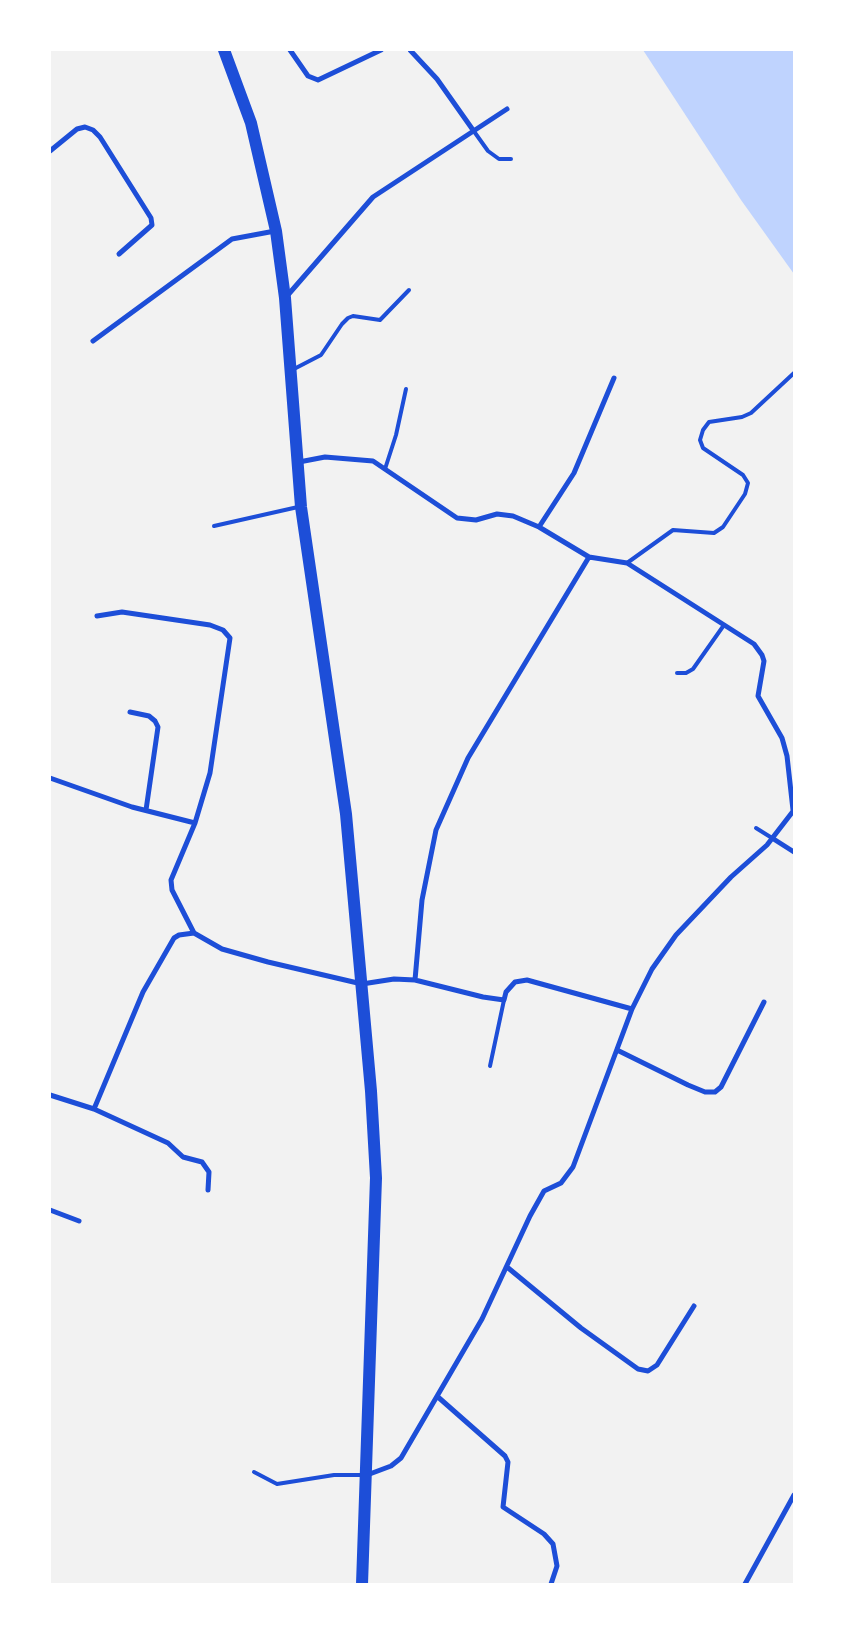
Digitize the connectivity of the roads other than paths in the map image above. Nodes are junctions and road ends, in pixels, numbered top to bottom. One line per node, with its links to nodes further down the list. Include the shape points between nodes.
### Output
1 (224, 50): 9 (main road, via 251,123)
2 (290, 50): 3 (street, via 308,76 318,80)
3 (381, 50)
4 (410, 50): 6 (street, via 437,79)
5 (507, 109): 6 (street)
6 (473, 130): 8 (lane, via 488,152 499,159); 12 (street, via 373,198)
7 (50, 150): 10 (street, via 85,127 100,137 151,218 152,225)
8 (511, 159)
9 (276, 231): 12 (main road); 13 (street, via 232,240)
10 (119, 254)
11 (410, 290): 14 (lane, via 380,320 348,318 321,355)
12 (285, 298): 14 (main road)
13 (94, 341)
14 (290, 371): 18 (main road)
15 (794, 373): 24 (lane, via 751,413 709,422 702,430 700,440 703,448 743,475 748,483 745,494 723,527 714,533 672,530)
16 (614, 378): 22 (street, via 574,473)
17 (406, 389): 19 (lane)
18 (297, 463): 19 (street, via 324,457 373,460); 20 (main road)
19 (385, 468): 22 (street, via 457,518 476,520 504,513)
20 (301, 507): 21 (lane); 38 (main road, via 346,814)
21 (214, 526)
22 (539, 527): 23 (street)
23 (589, 556): 24 (street); 37 (street, via 468,758 436,830 422,900)
24 (626, 563): 26 (street)
25 (96, 616): 32 (street, via 122,612 210,625 223,630 230,638 210,773)
26 (724, 625): 27 (lane, via 693,669); 31 (street, via 754,644 762,655 764,668 758,696 782,738)
27 (677, 673)
28 (130, 712): 30 (street, via 149,716 158,727)
29 (50, 778): 30 (street, via 96,796)
30 (146, 810): 32 (street)
31 (793, 810): 34 (street)
32 (195, 823): 36 (street, via 171,880 172,890)
33 (756, 828): 34 (lane)
34 (772, 838): 35 (street); 41 (street, via 676,935 652,969)
35 (794, 852)
36 (194, 933): 38 (street, via 222,949); 45 (street, via 174,938 143,992)
37 (415, 980): 38 (street); 39 (street)
38 (360, 983): 53 (main road, via 376,1178)
39 (504, 1000): 41 (street, via 515,982 527,980); 43 (lane)
40 (764, 1002): 42 (street, via 721,1087 715,1092 705,1092 688,1085)
41 (632, 1009): 42 (street)
42 (618, 1050): 49 (street, via 573,1167 561,1182 544,1191)
43 (490, 1066)
44 (50, 1095): 45 (street)
45 (94, 1109): 46 (street, via 168,1143 183,1156 202,1162 209,1172)
46 (208, 1190)
47 (50, 1210): 48 (street)
48 (79, 1221)
49 (507, 1267): 50 (street, via 581,1328 638,1369 648,1371 657,1365); 51 (street)
50 (694, 1306)
51 (438, 1397): 53 (street, via 401,1458 391,1466); 56 (street, via 505,1456 508,1462 503,1507 544,1534 553,1544 557,1566)
52 (254, 1472): 53 (lane, via 277,1484 334,1475)
53 (367, 1475): 55 (main road)
54 (794, 1495): 57 (street)
55 (362, 1584)
56 (551, 1584)
57 (745, 1584)

